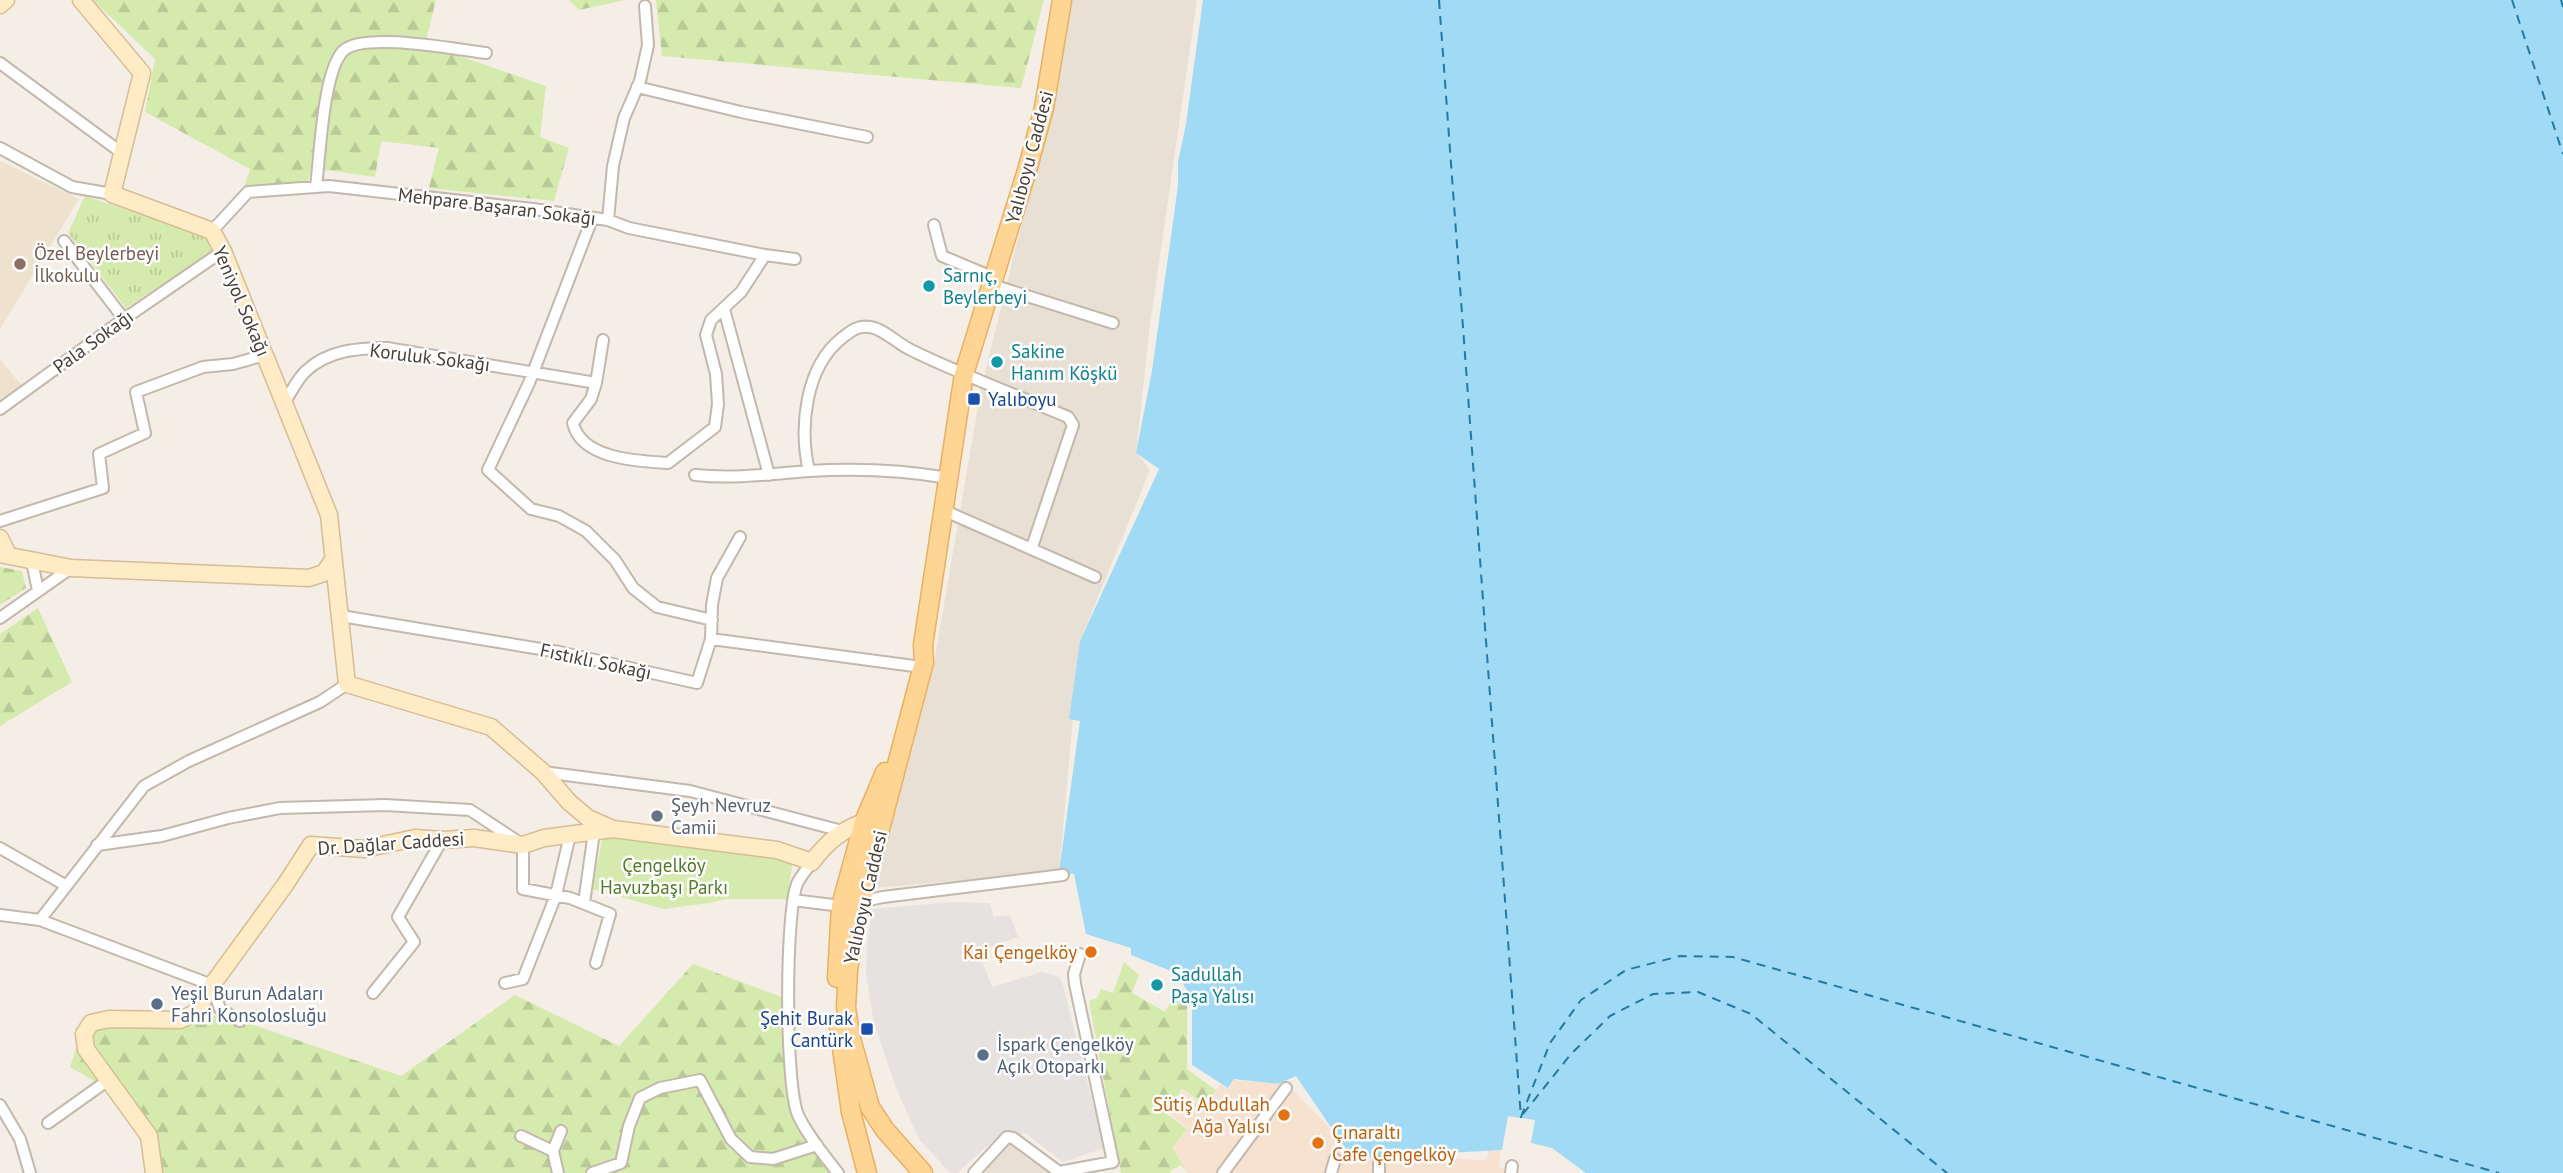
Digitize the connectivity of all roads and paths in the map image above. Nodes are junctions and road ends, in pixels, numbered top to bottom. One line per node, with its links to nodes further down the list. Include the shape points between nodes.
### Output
1 (6, 0): 5 (street)
2 (81, 0): 12 (street, via 142,73)
3 (1055, 0): 23 (main road, Yalıboyu Caddesi)
4 (1062, 0): 23 (main road, Yalıboyu Caddesi, via 1044,108)
5 (0, 5)
6 (645, 6): 9 (street, via 648,45)
7 (486, 53): 13 (street, via 368,41 345,49 334,64 327,96)
8 (0, 64): 12 (street)
9 (637, 87): 10 (street); 16 (street, via 613,166)
10 (867, 137)
11 (0, 148): 14 (street, via 72,187)
12 (122, 153): 14 (street)
13 (316, 187): 15 (street, Mehpare Başaran Sokağı); 18 (street, Mehpare Başaran Sokağı, via 247,192)
14 (112, 194): 18 (street, Yeniyol Sokağı)
15 (592, 219): 16 (street, Mehpare Başaran Sokağı); 29 (street)
16 (608, 220): 21 (street, Mehpare Başaran Sokağı)
17 (934, 225): 23 (street, via 942,257)
18 (212, 231): 20 (street, Yeniyol Sokağı)
19 (64, 241): 25 (street)
20 (223, 251): 25 (street, Pala Sokağı); 28 (street, Yeniyol Sokağı)
21 (765, 255): 22 (street, Mehpare Başaran Sokağı); 24 (street)
22 (795, 259)
23 (988, 279): 26 (street); 30 (main road, Yalıboyu Caddesi)
24 (724, 309): 31 (street, via 711,320 706,335 716,374 715,427 668,463 635,461 590,449 576,436 573,423 591,399); 36 (street)
25 (124, 318): 33 (street, Pala Sokağı)
26 (1113, 323)
27 (603, 340): 31 (street)
28 (265, 355): 32 (street, Yeniyol Sokağı); 39 (street, via 203,367 136,392 145,433 99,454 103,488)
29 (533, 372): 31 (street, Koruluk Sokağı); 32 (street, Koruluk Sokağı, via 364,348 334,353 305,372); 51 (street, via 488,470 531,509 559,516 586,531 615,560 633,588 657,607)
30 (964, 374): 34 (street, via 873,327 857,327 834,345 817,369 807,401); 37 (main road, Yalıboyu Caddesi); 42 (street, via 1068,417 1073,425)
31 (596, 383)
32 (284, 403): 45 (street, Yeniyol Sokağı, via 329,515)
33 (0, 410)
34 (809, 471): 36 (street); 37 (street, via 905,470)
35 (695, 475): 36 (street)
36 (769, 475)
37 (949, 478): 38 (main road, Yalıboyu Caddesi)
38 (945, 511): 42 (street); 53 (main road, Yalıboyu Caddesi)
39 (0, 521)
40 (740, 537): 51 (street, Fıstıklı Sokağı, via 717,579)
41 (0, 538): 43 (street)
42 (1032, 547): 47 (street)
43 (4, 555): 44 (street)
44 (27, 559): 46 (street); 48 (street)
45 (333, 560): 46 (street, via 324,573 309,578); 49 (street, Yeniyol Sokağı)
46 (71, 568): 48 (street)
47 (1095, 577)
48 (38, 591): 50 (street)
49 (341, 616): 52 (street, Fıstıklı Sokağı, via 559,652 697,683); 55 (street, Yeniyol Sokağı)
50 (0, 618)
51 (712, 620): 52 (street, Fıstıklı Sokağı)
52 (711, 639): 54 (street)
53 (923, 645): 54 (main road, Yalıboyu Caddesi); 72 (main road, Yalıboyu Caddesi, via 924,662 908,730)
54 (914, 666): 57 (main road, Yalıboyu Caddesi, via 881,786)
55 (347, 684): 56 (street, via 491,727); 63 (street, via 320,702 144,786)
56 (543, 772): 58 (street, via 588,818); 59 (street, via 690,791)
57 (864, 822): 59 (street); 73 (main road, Yalıboyu Caddesi)
58 (613, 829): 60 (street, Dr. Dağlar Caddesi); 66 (street, via 766,849)
59 (842, 831): 66 (street)
60 (594, 832): 61 (street, Dr. Dağlar Caddesi); 71 (street)
61 (570, 835): 64 (street, Dr. Dağlar Caddesi); 69 (street)
62 (442, 840): 64 (street, Dr. Dağlar Caddesi, via 474,838); 79 (street, Dr. Dağlar Caddesi, via 415,838 364,849 311,845); 80 (street, via 398,917 414,942)
63 (97, 845): 64 (street, via 162,836 280,808 385,805 470,810); 68 (street)
64 (523, 845): 69 (street, via 523,889)
65 (0, 848): 68 (street)
66 (812, 862): 70 (street, via 797,883)
67 (1063, 875): 72 (street)
68 (65, 885): 75 (street)
69 (556, 895): 71 (street); 78 (street, via 523,979)
70 (793, 900): 73 (street); 88 (street, via 788,967 791,1073 797,1114)
71 (584, 903): 77 (street, via 610,914)
72 (860, 903): 73 (street); 98 (main road, Yalıboyu Caddesi, via 848,970 850,1035 870,1107)
73 (841, 906): 97 (main road, Yalıboyu Caddesi, via 840,1042)
74 (0, 915): 75 (street)
75 (40, 920): 79 (street)
76 (1080, 954): 91 (street, via 1075,984 1113,1162)
77 (596, 963)
78 (505, 983)
79 (212, 985): 81 (street, via 220,1009); 82 (street, Dr. Dağlar Caddesi, via 195,1013 180,1020 91,1023 84,1034 86,1049)
80 (373, 993)
81 (240, 1021)
82 (107, 1081): 85 (street); 93 (street, Dr. Dağlar Caddesi, via 149,1136)
83 (1286, 1088): 100 (street)
84 (0, 1105): 92 (street, via 20,1139)
85 (48, 1123)
86 (561, 1131): 89 (street)
87 (521, 1136): 89 (street)
88 (817, 1145): 95 (street, via 774,1159 750,1157 731,1139 700,1080 660,1088 640,1098 621,1163); 96 (street)
89 (554, 1151): 94 (street)
90 (1335, 1159): 101 (street)
91 (1058, 1172): 99 (street, via 1007,1137)
92 (30, 1173)
93 (154, 1173)
94 (558, 1173)
95 (592, 1173)
96 (838, 1173)
97 (867, 1173)
98 (923, 1173)
99 (974, 1173)
100 (1223, 1173)
101 (1331, 1173)

